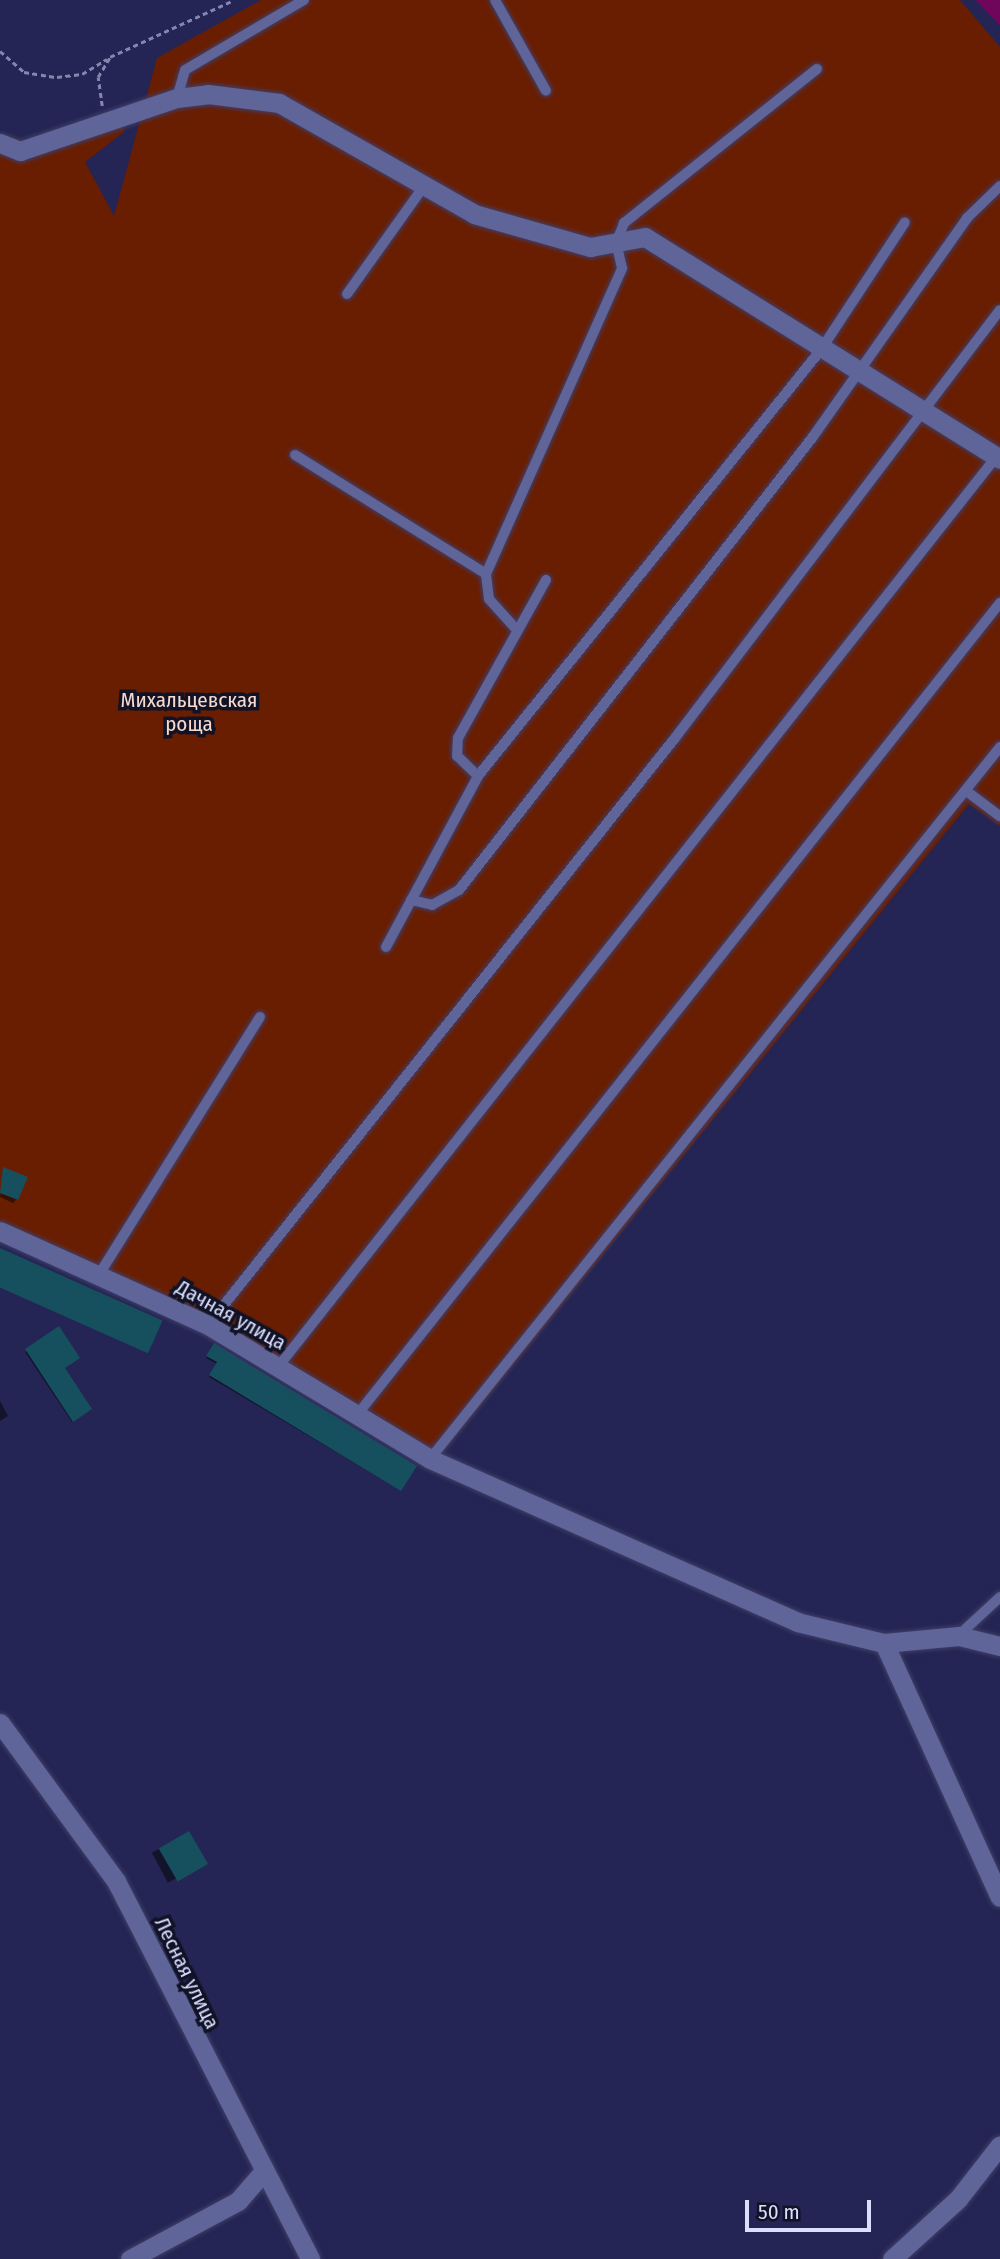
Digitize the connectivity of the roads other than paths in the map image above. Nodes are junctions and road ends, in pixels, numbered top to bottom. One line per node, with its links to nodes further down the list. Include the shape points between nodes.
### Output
1 (304, 0): 5 (lane, via 185,69)
2 (495, 0): 4 (lane)
3 (817, 69): 10 (lane, via 663,186 624,223)
4 (546, 91)
5 (177, 98): 6 (street, via 20,151); 8 (street, via 208,94 279,103)
6 (0, 143)
7 (1000, 186): 14 (lane, via 967,218)
8 (422, 189): 10 (street, via 531,234 590,247); 11 (lane)
9 (905, 222): 13 (lane)
10 (616, 243): 13 (street, via 645,237); 18 (lane, via 621,268)
11 (347, 294)
12 (1000, 310): 15 (lane)
13 (820, 351): 14 (street); 23 (lane)
14 (859, 373): 15 (street); 26 (lane, via 459,890 432,905)
15 (928, 413): 17 (street); 31 (lane)
16 (295, 455): 18 (lane)
17 (999, 456): 32 (lane)
18 (486, 574): 21 (lane, via 489,599)
19 (546, 580): 21 (lane)
20 (1000, 603): 33 (lane)
21 (516, 629): 23 (lane, via 457,744 457,756)
22 (1000, 747): 24 (lane)
23 (478, 776): 26 (lane)
24 (969, 793): 25 (lane); 34 (lane)
25 (1000, 816)
26 (411, 900): 27 (lane)
27 (386, 947)
28 (260, 1017): 30 (lane)
29 (0, 1231): 30 (street, Дачная улица)
30 (100, 1273): 31 (street, Дачная улица)
31 (208, 1325): 32 (street, Дачная улица)
32 (278, 1367): 33 (street, Дачная улица)
33 (357, 1415): 34 (street, Дачная улица)
34 (430, 1459): 37 (street, Дачная улица, via 797,1622)
35 (1000, 1597): 36 (lane)
36 (959, 1636): 37 (street, Дачная улица); 38 (street, Дачная улица)
37 (884, 1643): 40 (street)
38 (1000, 1646)
39 (0, 1723): 42 (street, Лесная улица, via 116,1881)
40 (1000, 1897)
41 (1000, 2145): 45 (street, via 958,2199)
42 (262, 2174): 43 (street, via 238,2201); 44 (street, Лесная улица)
43 (130, 2259)
44 (310, 2259)
45 (892, 2259)

